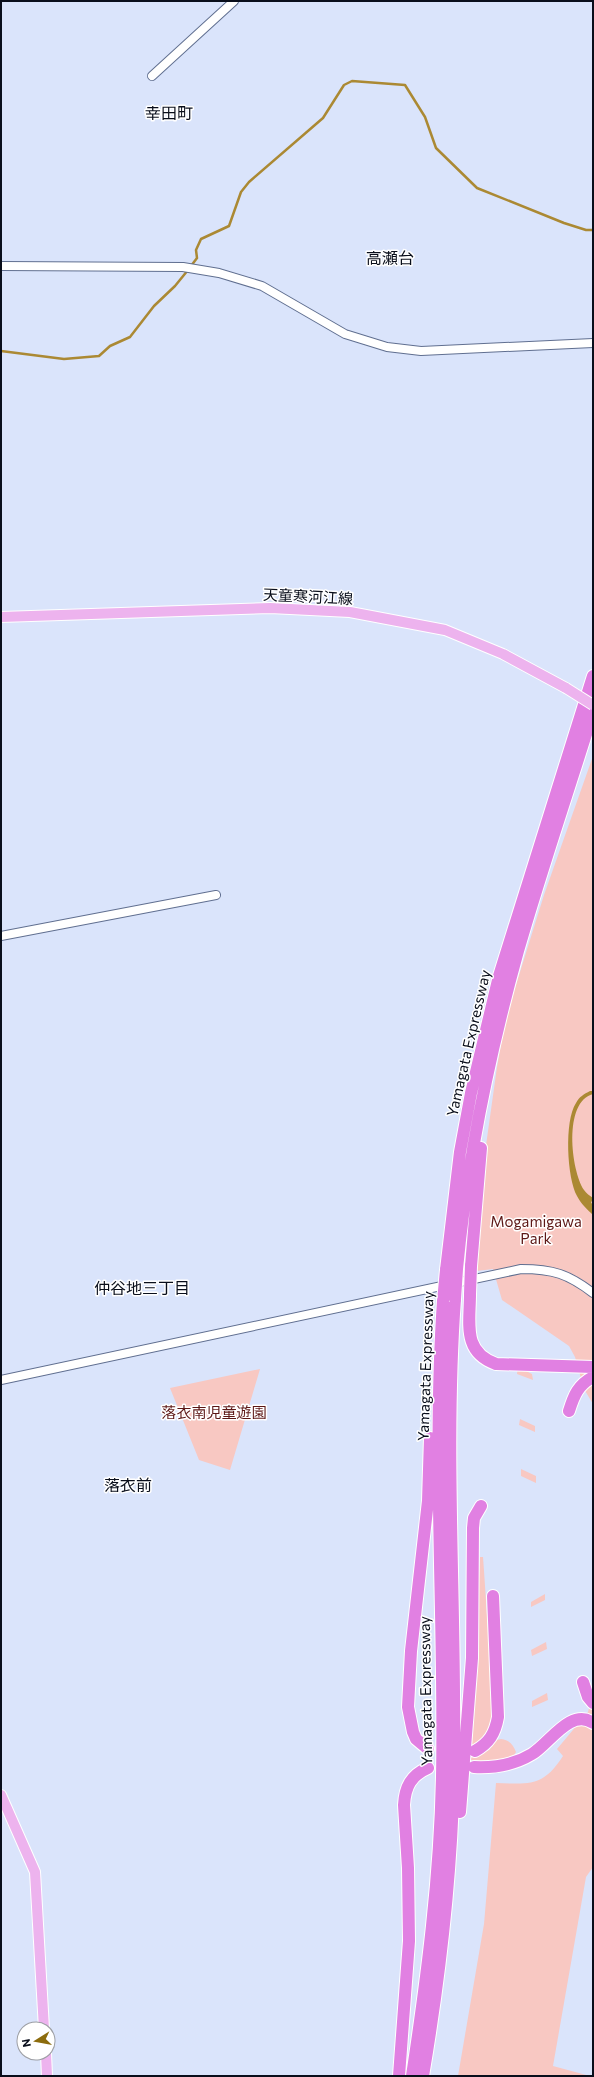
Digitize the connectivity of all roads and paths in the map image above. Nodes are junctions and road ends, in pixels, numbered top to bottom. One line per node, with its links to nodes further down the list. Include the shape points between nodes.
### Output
1 (234, 1): 2 (street)
2 (152, 76)
3 (1, 266): 4 (street, via 183,267 219,273 262,286 345,334 387,347 421,351)
4 (593, 343)
5 (1, 617): 7 (main road, 天童寒河江線, bridge, via 270,608 350,612 446,630 502,654)
6 (593, 676): 12 (highway, Yamagata Expressway, via 499,976 471,1093 460,1152)
7 (593, 705)
8 (593, 712): 11 (highway, Yamagata Expressway, via 518,953)
9 (216, 895): 10 (street)
10 (1, 936)
11 (492, 1053): 12 (highway, Yamagata Expressway); 15 (highway, bridge, via 479,1156 471,1266 470,1338 476,1352 487,1361 496,1364)
12 (451, 1269): 14 (highway, Yamagata Expressway, bridge)
13 (593, 1293): 17 (street, via 570,1277 539,1269 521,1269)
14 (449, 1300): 24 (highway, via 436,1342 428,1501 415,1609 408,1701 413,1732 416,1739); 29 (highway, Yamagata Expressway, via 454,1757 449,1882); 34 (highway, Yamagata Expressway, via 439,1377 441,1792 438,1877 428,1973)
15 (593, 1367)
16 (593, 1377): 18 (highway, via 575,1393)
17 (1, 1380)
18 (569, 1411)
19 (480, 1506): 29 (highway, via 474,1518 473,1528 472,1658 460,1816 450,1913)
20 (493, 1596): 25 (highway, via 498,1717 489,1741)
21 (582, 1682): 22 (highway)
22 (593, 1703)
23 (593, 1723): 26 (highway, via 584,1719 571,1721 560,1728 540,1749 517,1761 497,1766)
24 (428, 1749)
25 (475, 1751)
26 (474, 1767)
27 (428, 1768): 33 (highway, via 410,1781 404,1804 409,1941)
28 (1, 1795): 30 (main road, via 34,1872)
29 (443, 1944): 35 (highway, Yamagata Expressway)
30 (43, 2021)
31 (46, 2061): 32 (main road)
32 (47, 2076)
33 (399, 2076)
34 (412, 2076)
35 (423, 2076)

